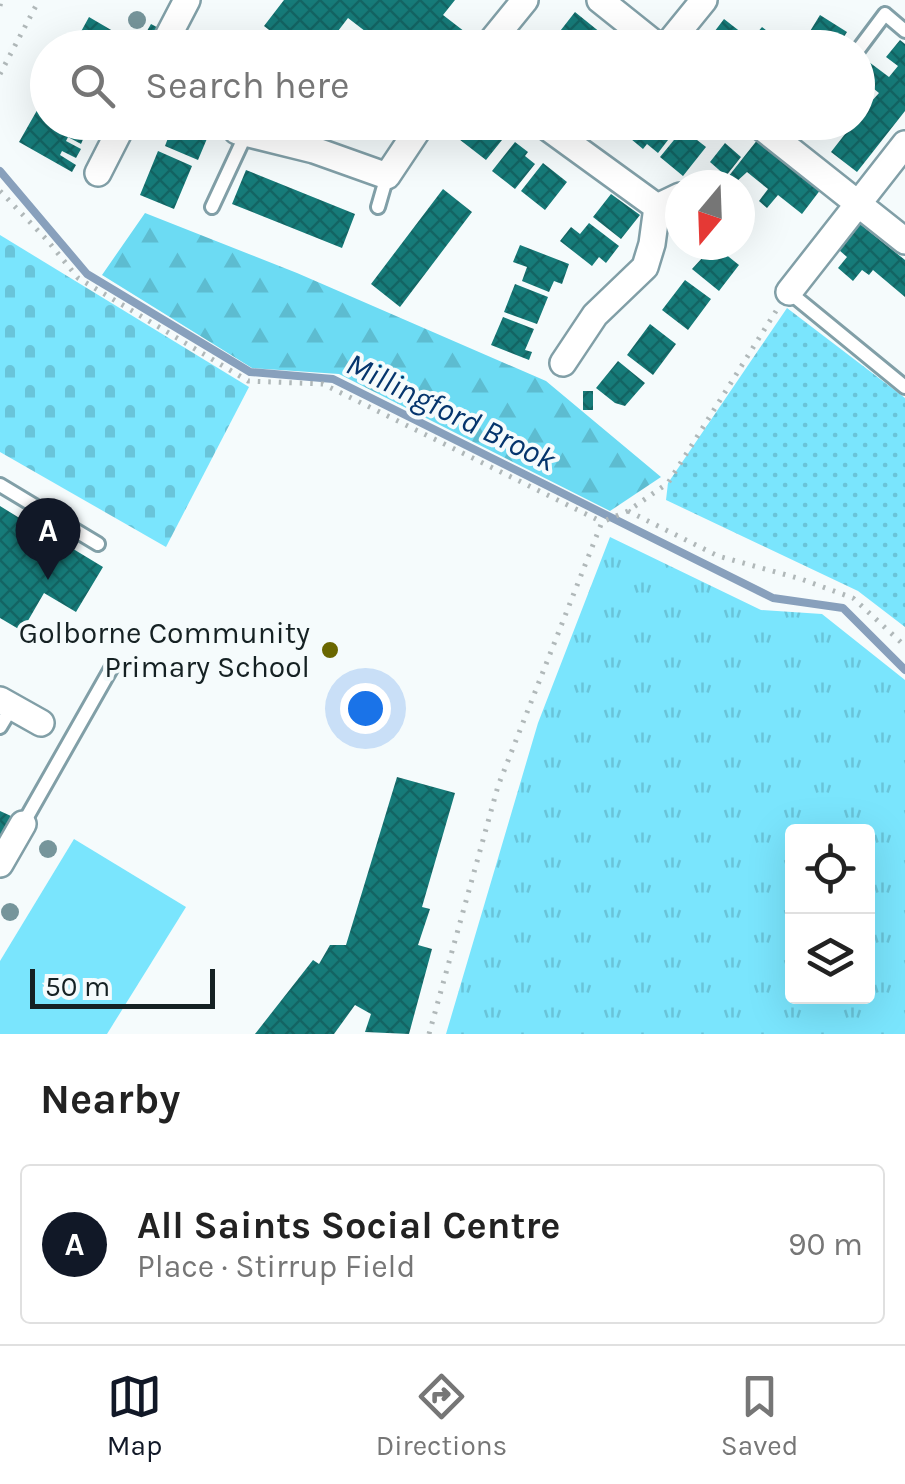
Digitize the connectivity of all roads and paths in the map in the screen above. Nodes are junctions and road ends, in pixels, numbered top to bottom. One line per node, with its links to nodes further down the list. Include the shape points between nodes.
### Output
1 (39, 0): 12 (path)
2 (187, 0): 6 (street)
3 (525, 0): 7 (street)
4 (600, 0): 8 (street)
5 (704, 0): 9 (street)
6 (171, 30)
7 (501, 30)
8 (639, 30)
9 (678, 30)
10 (873, 30): 11 (lane, via 885,14)
11 (905, 31)
12 (0, 74)
13 (115, 140): 22 (street)
14 (239, 140): 28 (lane)
15 (274, 140): 23 (street)
16 (411, 140): 23 (street)
17 (569, 140): 25 (street)
18 (778, 140): 21 (street)
19 (788, 140): 21 (lane)
20 (905, 144): 26 (street)
21 (784, 145): 26 (street)
22 (98, 173)
23 (387, 176): 27 (lane)
24 (0, 192): 36 (path, via 78,278 248,381 323,384)
25 (665, 199)
26 (858, 204): 30 (street); 31 (street)
27 (378, 207)
28 (212, 208)
29 (665, 211): 32 (street, via 645,267 594,314)
30 (905, 242)
31 (789, 292): 33 (lane); 35 (path, via 668,483)
32 (562, 362)
33 (905, 387)
34 (0, 485): 37 (lane)
35 (628, 511): 36 (path); 38 (path, via 718,556 853,598)
36 (602, 522): 44 (path, via 498,786)
37 (98, 544)
38 (905, 646)
39 (112, 667): 42 (lane)
40 (4, 711): 41 (street)
41 (41, 723)
42 (23, 824): 43 (street)
43 (0, 864)
44 (428, 1034)

